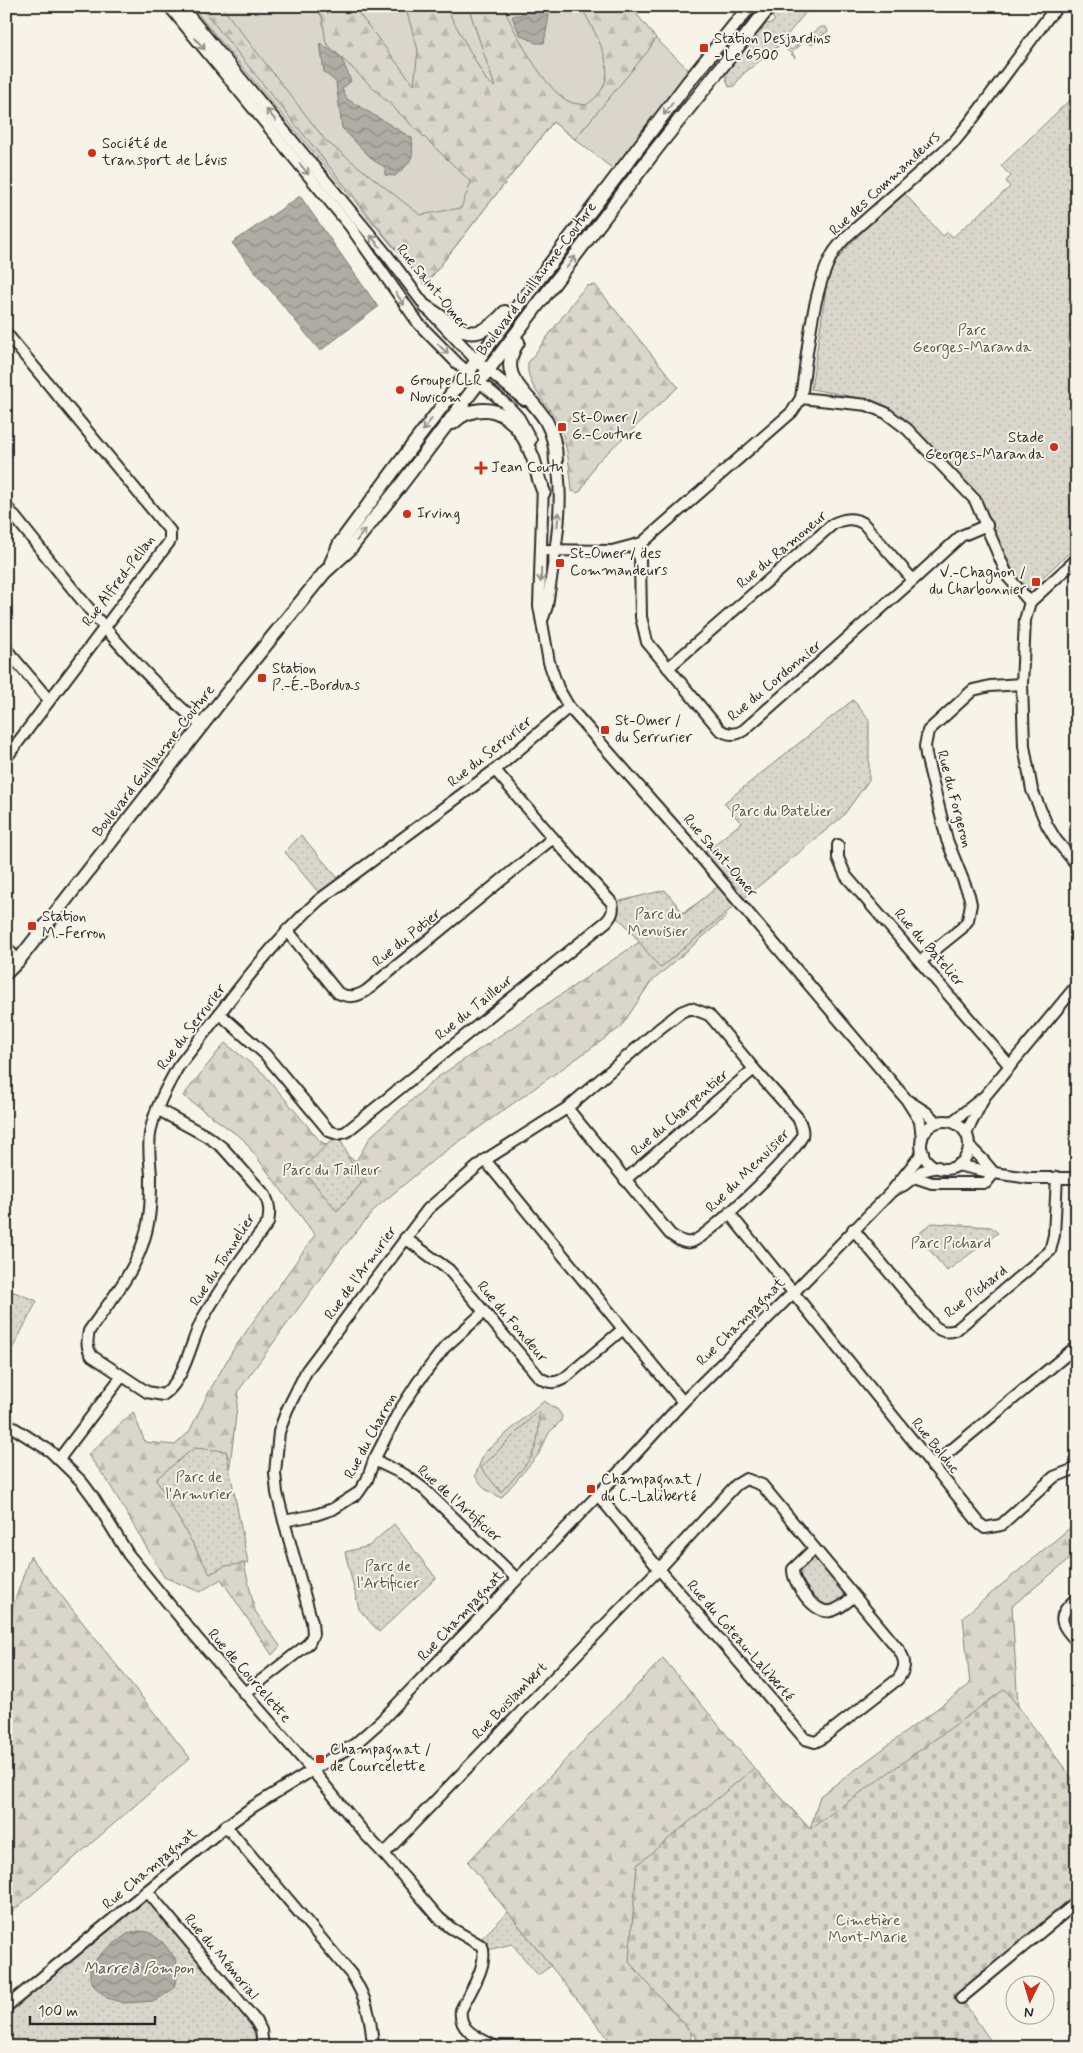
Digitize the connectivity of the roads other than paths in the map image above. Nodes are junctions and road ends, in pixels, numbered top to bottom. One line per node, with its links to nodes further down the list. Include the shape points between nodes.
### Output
1 (169, 6): 13 (street, Rue Saint-Omer, one-way to 13, via 350,226 419,324)
2 (180, 6): 8 (street, Rue Saint-Omer, one-way to 2, via 387,255)
3 (750, 6): 6 (main road, Boulevard Guillaume-Couture, one-way to 6)
4 (770, 6): 7 (main road, Boulevard Guillaume-Couture, one-way to 4, via 657,148)
5 (1059, 6): 15 (street, Rue des Commandeurs, via 954,142 832,253 817,295)
6 (529, 291): 8 (main road, via 494,324 474,332 454,328); 11 (main road, Boulevard Guillaume-Couture)
7 (542, 301): 12 (main road, Boulevard Guillaume-Couture); 17 (main road, via 512,351 509,370 513,380 547,422 556,444)
8 (426, 307): 11 (street, Rue Saint-Omer)
9 (6, 333): 10 (street, Rue Alfred-Pellan)
10 (10, 345): 29 (street, Rue Alfred-Pellan, via 170,531 170,541)
11 (477, 361): 12 (street, Rue Saint-Omer); 13 (main road, Boulevard Guillaume-Couture)
12 (488, 370): 14 (main road, Boulevard Guillaume-Couture); 17 (street, Rue Saint-Omer, via 520,396 536,415)
13 (468, 373): 14 (street, Rue Saint-Omer); 25 (main road, Boulevard Guillaume-Couture, one-way to 25, via 340,543)
14 (480, 381): 16 (main road, Boulevard Guillaume-Couture); 18 (street, Rue Saint-Omer, via 508,406 524,428 540,460)
15 (800, 398): 20 (street, via 867,405 886,413 908,429 975,500); 21 (street, Rue des Commandeurs, via 792,412 650,537)
16 (432, 444): 18 (main road, via 468,412 496,411 509,419 525,441); 25 (main road, Boulevard Guillaume-Couture, one-way to 16, via 349,550)
17 (556, 462): 23 (street, Rue Saint-Omer, one-way to 17, via 560,486)
18 (544, 492): 22 (street, Rue Saint-Omer)
19 (6, 506): 29 (street)
20 (987, 526): 26 (street, Rue du Cordonnier, via 961,536); 27 (street, via 1008,577)
21 (635, 546): 23 (street, Rue des Commandeurs, via 612,551); 31 (street, Rue du Cordonnier, via 640,559 642,630 647,642)
22 (542, 550): 23 (street, Rue des Commandeurs); 28 (street, Rue Saint-Omer, one-way to 28, via 539,606)
23 (554, 550): 28 (street, Rue Saint-Omer)
24 (1077, 559): 27 (street)
25 (327, 569): 35 (main road, Boulevard Guillaume-Couture)
26 (914, 580): 31 (street, Rue du Ramoneur, via 863,523 842,520 833,524); 31 (street, Rue du Cordonnier, via 739,733 725,734 719,729)
27 (1030, 602): 32 (street, via 1024,620)
28 (543, 618): 34 (street, Rue Saint-Omer, via 549,662)
29 (104, 626): 33 (street, Rue Alfred-Pellan); 35 (street, via 169,698)
30 (6, 649): 33 (street)
31 (668, 668)
32 (1022, 684): 40 (street, via 1024,746 1032,790 1056,840); 44 (street, Rue du Forgeron, via 973,690 928,731 926,755 939,809 971,904 968,920 962,928)
33 (49, 700): 36 (street, Rue Alfred-Pellan)
34 (569, 707): 37 (street, Rue du Serrurier); 51 (street, Rue Saint-Omer)
35 (202, 726): 43 (main road, Boulevard Guillaume-Couture)
36 (6, 758)
37 (495, 770): 38 (street, Rue du Tailleur); 41 (street, Rue du Serrurier, via 318,900)
38 (553, 838): 41 (street, Rue du Potier, via 358,996 338,993); 47 (street, Rue du Tailleur, via 612,903 612,916 352,1128 338,1134 329,1131 265,1054)
39 (838, 845): 44 (street, Rue du Batelier, via 838,858 846,876)
40 (1077, 865)
41 (287, 930): 47 (street, Rue du Serrurier)
42 (6, 947): 43 (street)
43 (18, 961): 45 (main road, Boulevard Guillaume-Couture)
44 (921, 961): 48 (street, Rue du Batelier)
45 (6, 973)
46 (1077, 985): 48 (street)
47 (220, 1014): 53 (street, Rue du Serrurier, via 178,1067)
48 (1010, 1066): 50 (street)
49 (754, 1069): 52 (street, Rue du Menuisier, via 709,1015 691,1008 659,1029); 67 (street, Rue du Charpentier); 69 (street, Rue du Menuisier, via 798,1118 803,1135 789,1155)
50 (985, 1096): 55 (street); 56 (street)
51 (906, 1099): 54 (street, Rue Saint-Omer); 57 (street, Rue Saint-Omer, via 920,1120)
52 (567, 1108): 60 (street, Rue du Menuisier); 67 (street, Rue du Menuisier)
53 (157, 1109): 76 (street, Rue du Serrurier, via 150,1140 151,1202 145,1236 139,1255 86,1341 92,1356); 76 (street, Rue du Tonnelier, via 223,1148 265,1195 270,1211 268,1223 202,1320 184,1366 170,1390 163,1395 147,1392)
54 (936, 1122): 55 (street); 57 (street)
55 (952, 1122): 56 (street)
56 (966, 1133): 58 (street)
57 (922, 1139): 59 (street)
58 (969, 1146): 61 (street, via 968,1154); 63 (street)
59 (923, 1152): 62 (street, via 926,1159); 68 (street, Rue Champagnat)
60 (485, 1160): 71 (street, Rue de l'Armurier, via 428,1209); 74 (street)
61 (957, 1165): 62 (street); 63 (street)
62 (938, 1167): 65 (street, Rue Champagnat, via 922,1170)
63 (994, 1173): 64 (street, via 1029,1178); 65 (street, via 986,1183 932,1183)
64 (1057, 1177): 66 (street); 70 (street, Rue Pichard, via 1050,1251 956,1330 949,1332 941,1332 934,1326)
65 (914, 1178): 68 (street, Rue Champagnat)
66 (1077, 1178)
67 (625, 1180): 69 (street, Rue du Menuisier, via 670,1234 684,1242 698,1240)
68 (890, 1192): 70 (street, Rue Champagnat)
69 (729, 1213): 72 (street, Rue Bolduc)
70 (853, 1229): 72 (street, Rue Champagnat)
71 (405, 1238): 73 (street, Rue du Fondeur, via 449,1270); 84 (street, Rue de l'Armurier, via 307,1370 287,1410 279,1432 275,1473)
72 (793, 1292): 77 (street, Rue Champagnat); 81 (street, Rue Bolduc)
73 (484, 1312): 74 (street, Rue du Fondeur, via 539,1377 553,1383 566,1377); 80 (street, Rue du Charron, via 445,1347 422,1376)
74 (623, 1329): 77 (street)
75 (1077, 1346): 81 (street)
76 (122, 1376): 79 (street)
77 (682, 1402): 83 (street, Rue Champagnat)
78 (6, 1423): 79 (street, Rue de Courcelette)
79 (59, 1459): 91 (street, Rue de Courcelette, via 93,1497 128,1554)
80 (374, 1460): 84 (street, Rue du Charron, via 358,1493 346,1502 315,1515); 87 (street, Rue de l'Artificier, via 405,1475 424,1489)
81 (932, 1466): 82 (street, Rue Bolduc, via 974,1519 985,1528 1001,1525 1054,1477)
82 (1077, 1468)
83 (598, 1494): 86 (street); 87 (street, Rue Champagnat)
84 (284, 1521): 91 (street, Rue de l'Armurier, via 308,1602 313,1634 304,1648)
85 (814, 1549): 86 (street, Rue du Coteau-Laliberté, via 762,1485 746,1479); 88 (street, Rue du Coteau-Laliberté); 88 (street, via 792,1569 792,1577 798,1587 824,1612 832,1611)
86 (658, 1569): 88 (street, Rue du Coteau-Laliberté, via 805,1739 815,1742 898,1679 905,1664 899,1650); 94 (street, Rue Boislambert)
87 (517, 1579): 92 (street, Rue Champagnat, via 380,1721 355,1744)
88 (854, 1597)
89 (1077, 1598): 90 (street, via 1062,1615 1062,1624)
90 (1077, 1642)
91 (244, 1694): 92 (street, Rue de Courcelette)
92 (313, 1771): 93 (street, Rue Champagnat); 94 (street, Rue de Courcelette)
93 (226, 1826): 95 (street, Rue Champagnat); 100 (street, via 351,1974 364,1996)
94 (384, 1854): 101 (street, Rue de Courcelette, via 439,1918 482,1946 484,1963 460,2018 466,2031)
95 (147, 1891): 98 (street, Rue Champagnat); 99 (street, Rue du Mémorial, via 254,2020 261,2030)
96 (1077, 1902): 97 (street)
97 (961, 1998)
98 (6, 2007)
99 (263, 2047)
100 (373, 2047)
101 (496, 2047)

